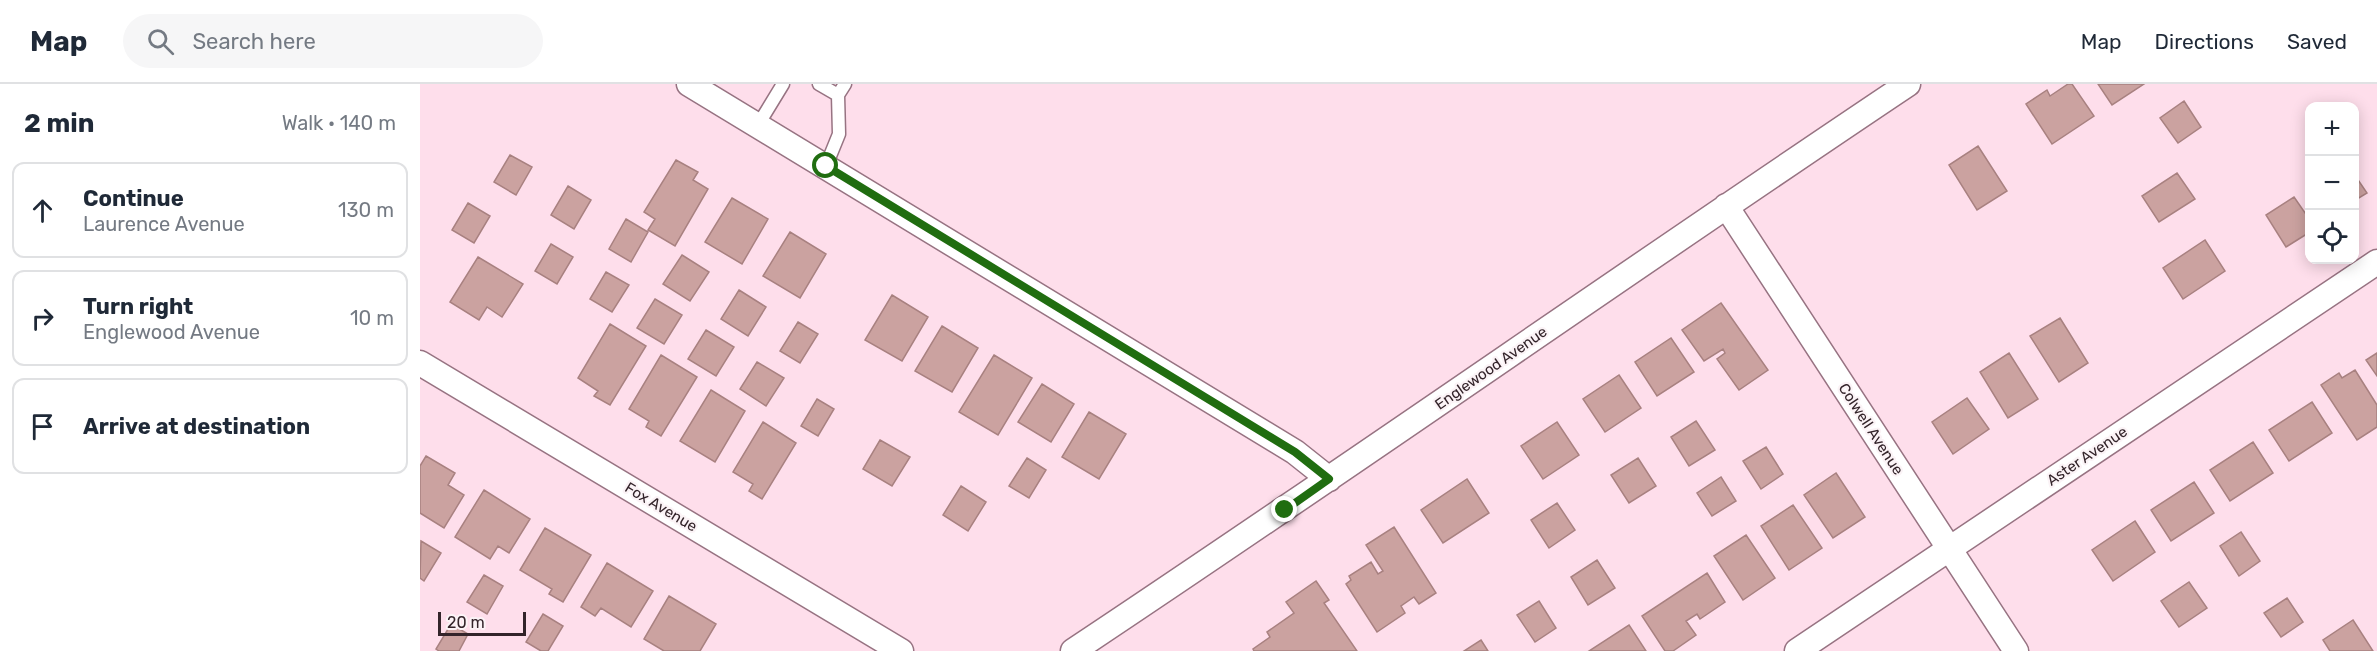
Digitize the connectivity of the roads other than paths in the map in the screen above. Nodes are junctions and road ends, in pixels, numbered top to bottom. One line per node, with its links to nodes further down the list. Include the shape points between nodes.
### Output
1 (689, 84): 7 (street)
2 (783, 84): 7 (lane)
3 (819, 84): 6 (lane)
4 (845, 84): 6 (lane)
5 (1908, 84): 9 (street, Englewood Avenue)
6 (838, 95): 8 (lane, via 839,134)
7 (758, 125): 8 (street)
8 (826, 166): 12 (street, via 1295,452)
9 (1726, 206): 12 (street, Englewood Avenue); 13 (street, Colwell Avenue)
10 (2377, 262): 13 (street, Aster Avenue)
11 (420, 363): 14 (street, Fox Avenue)
12 (1329, 479): 15 (street, Englewood Avenue)
13 (1948, 549): 16 (street, Aster Avenue); 17 (street, Colwell Avenue)
14 (901, 651)
15 (1073, 651)
16 (1797, 651)
17 (2016, 651)

